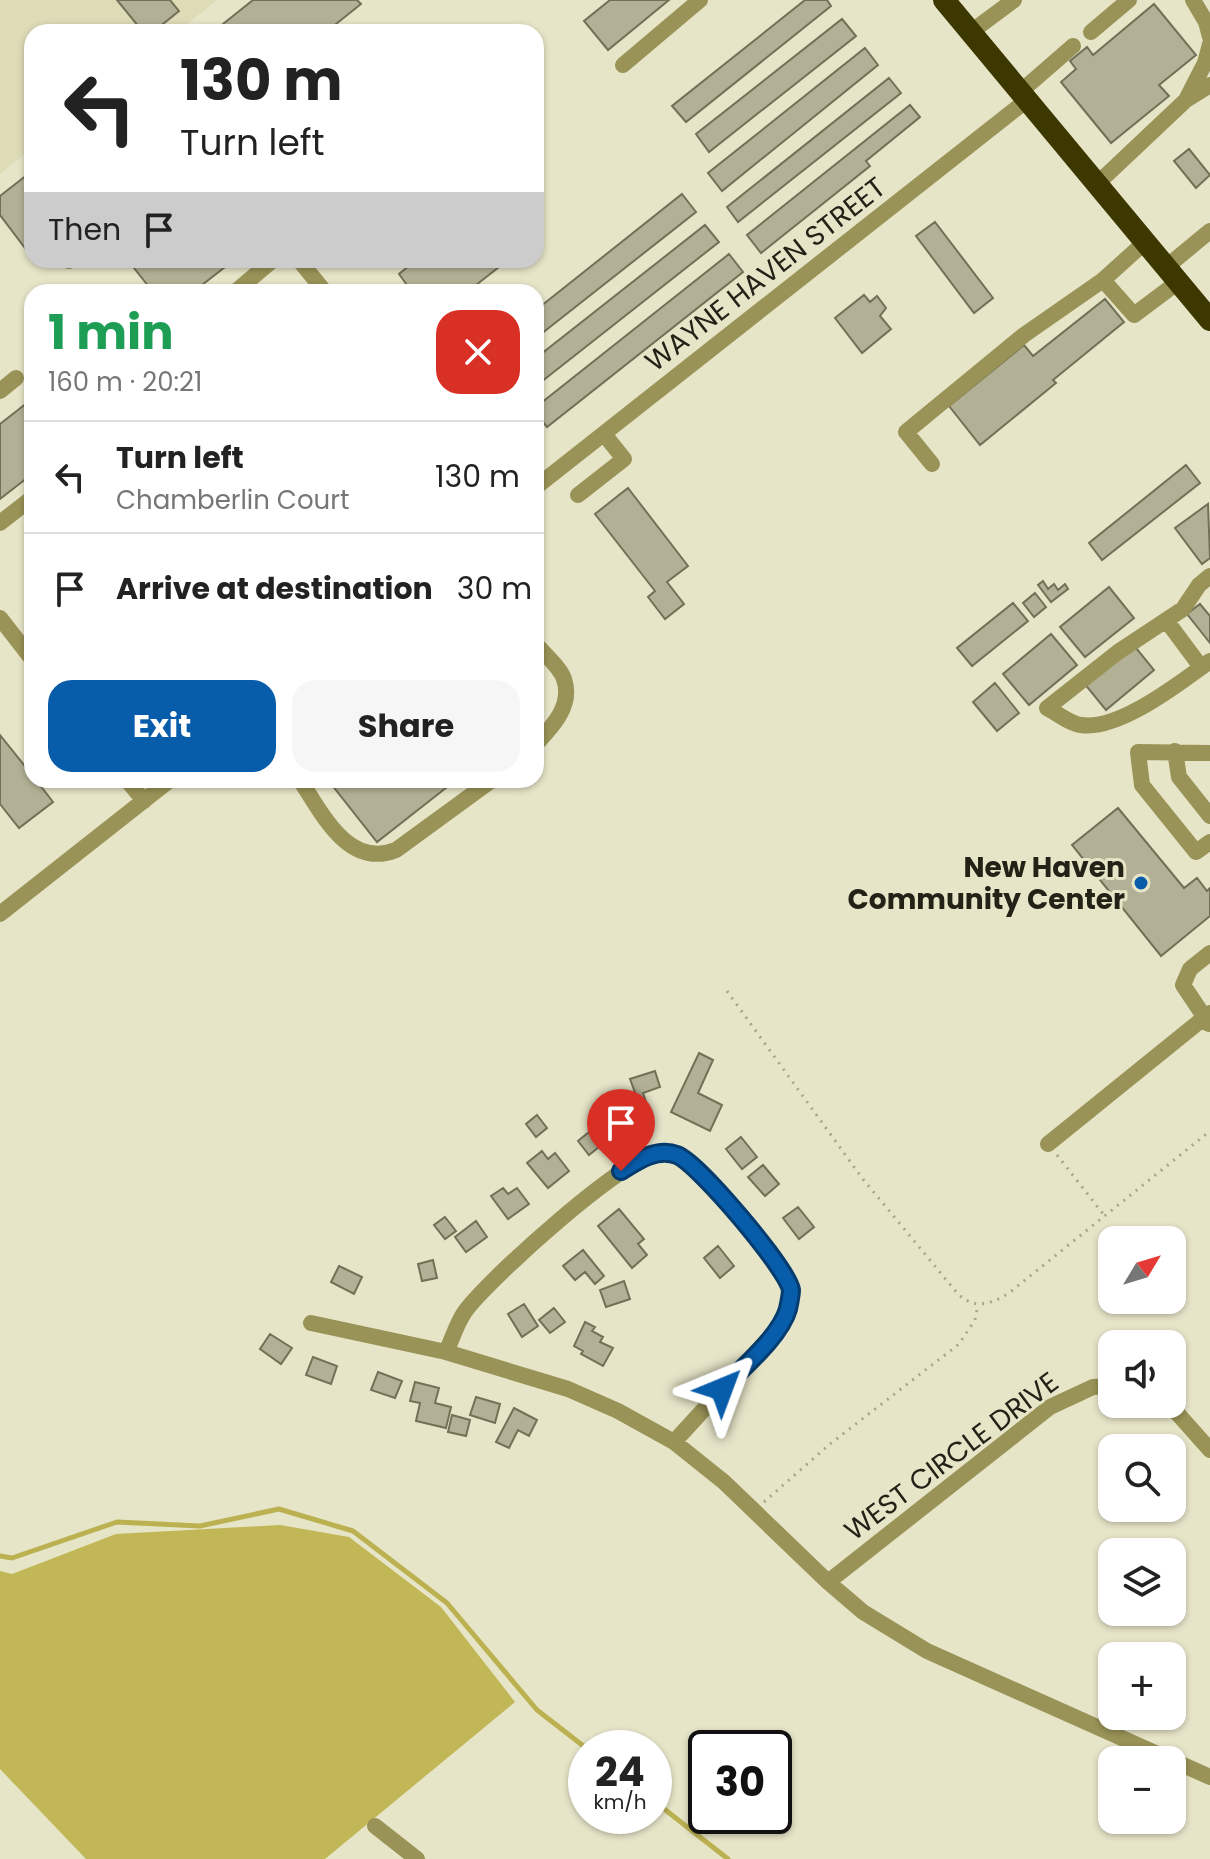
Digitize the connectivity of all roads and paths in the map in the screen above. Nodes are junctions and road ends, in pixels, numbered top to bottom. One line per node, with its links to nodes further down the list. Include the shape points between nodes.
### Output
1 (700, 0): 11 (street)
2 (944, 0): 6 (highway)
3 (1014, 0): 6 (street)
4 (1129, 0): 7 (street)
5 (1193, 0): 8 (street)
6 (971, 32): 13 (highway)
7 (1091, 32)
8 (1210, 37)
9 (1210, 44): 14 (street)
10 (1073, 46): 13 (street, WAYNE HAVEN STREET)
11 (623, 65)
12 (1210, 85): 14 (street)
13 (1023, 96): 15 (highway); 25 (street, WAYNE HAVEN STREET)
14 (1186, 100): 15 (street)
15 (1097, 184): 17 (highway)
16 (1210, 231): 19 (street)
17 (1144, 243): 19 (highway); 20 (street)
18 (264, 268): 21 (street)
19 (1171, 275): 20 (street, via 1134,315); 22 (highway)
20 (1103, 280): 26 (street, via 1024,335 906,432)
21 (244, 284)
22 (1210, 320)
23 (16, 378): 24 (street)
24 (0, 391)
25 (604, 434): 27 (street, WAYNE HAVEN STREET); 28 (street, via 624,459)
26 (932, 464)
27 (544, 481)
28 (578, 495)
29 (24, 504): 30 (street)
30 (0, 523)
31 (1210, 576): 33 (street, via 1183,609)
32 (0, 618): 34 (street)
33 (1166, 620): 36 (street); 36 (street, via 1047,708 1080,725 1106,723)
34 (24, 649)
35 (544, 653): 37 (street, via 564,677 566,701)
36 (1206, 664)
37 (544, 736)
38 (1175, 751): 39 (street); 45 (street, via 1179,777); 46 (street, via 1138,752 1142,785 1196,852)
39 (1210, 753)
40 (133, 788): 44 (street)
41 (160, 788): 44 (street)
42 (305, 788): 43 (street, via 331,828 354,849 384,855)
43 (481, 788)
44 (144, 801): 47 (street)
45 (1210, 816)
46 (1210, 842)
47 (0, 914)
48 (1210, 953): 50 (street, via 1190,969 1183,985)
49 (727, 991): 54 (path, via 862,1178 958,1294)
50 (1208, 1019): 52 (street)
51 (1210, 1131): 53 (path)
52 (1048, 1144): 53 (path)
53 (1104, 1215): 54 (path, via 1009,1293)
54 (978, 1305): 61 (path, via 959,1344)
55 (311, 1323): 56 (street)
56 (446, 1352): 59 (street, via 568,1389); 59 (street, via 462,1315 506,1267 621,1171 656,1152 677,1154 694,1166 771,1254 791,1291 782,1324)
57 (1098, 1387): 62 (street, WEST CIRCLE DRIVE, via 1050,1407)
58 (1181, 1418): 60 (street)
59 (674, 1442): 62 (street, via 724,1482)
60 (1210, 1450)
61 (762, 1504)
62 (828, 1582): 63 (street, via 863,1612 927,1651)
63 (1141, 1746)
64 (1186, 1766): 65 (street)
65 (1210, 1777)
66 (375, 1826): 67 (street)
67 (417, 1859)

